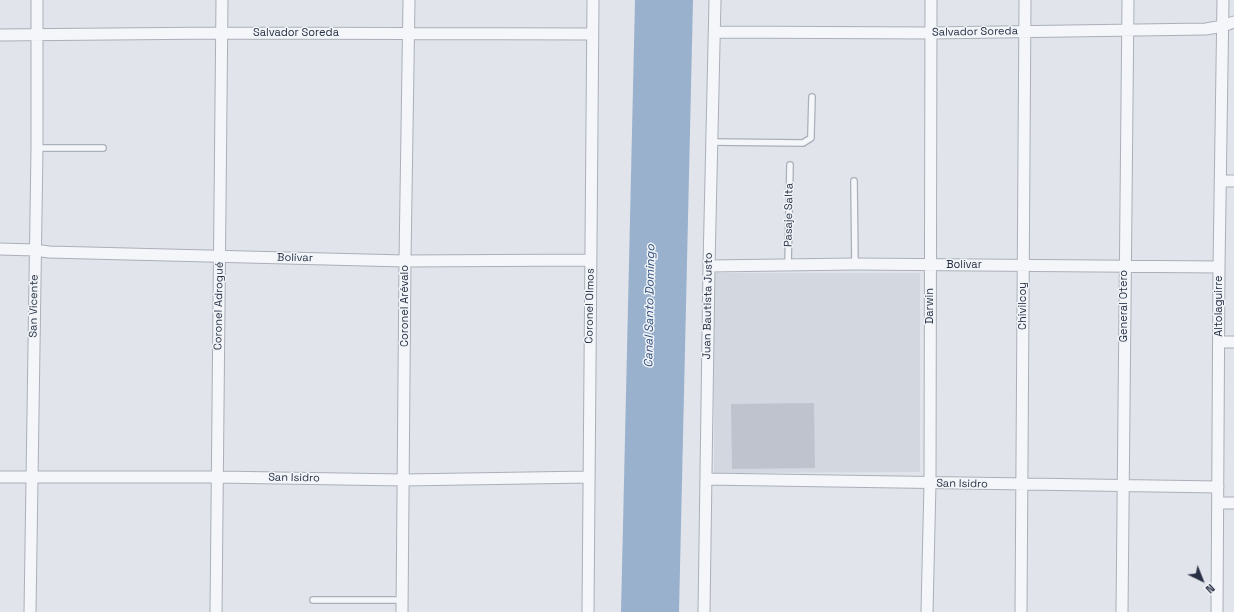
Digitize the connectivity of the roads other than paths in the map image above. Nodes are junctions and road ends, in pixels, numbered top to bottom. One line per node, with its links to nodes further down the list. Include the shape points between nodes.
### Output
1 (37, 0): 20 (street, San Vicente)
2 (222, 0): 15 (street, Coronel Adrogué)
3 (409, 0): 17 (street, Coronel Arévalo)
4 (593, 0): 18 (street, Coronel Olmos)
5 (715, 0): 14 (street, Juan Bautista Justo)
6 (931, 0): 16 (street, Darwin)
7 (1025, 0): 13 (street, Chivilcoy)
8 (1128, 0): 12 (street, General Otero)
9 (1224, 0): 11 (street, Altolaguirre)
10 (1234, 22): 11 (street, Salvador Soreda)
11 (1223, 26): 12 (street, Salvador Soreda, via 1206,30); 27 (street, Altolaguirre)
12 (1128, 30): 13 (street, Salvador Soreda); 39 (street, General Otero)
13 (1025, 31): 16 (street, Salvador Soreda); 38 (street, Chivilcoy)
14 (715, 32): 16 (street, Salvador Soreda); 22 (street, Juan Bautista Justo)
15 (222, 33): 17 (street, Salvador Soreda); 20 (street, Salvador Soreda); 31 (street, Coronel Adrogué)
16 (931, 33): 36 (street, Darwin)
17 (409, 34): 18 (street, Salvador Soreda); 32 (street, Coronel Arévalo)
18 (592, 34): 33 (street, Coronel Olmos)
19 (0, 35): 20 (street, Salvador Soreda)
20 (37, 35): 23 (street, San Vicente)
21 (812, 97): 22 (lane, via 811,138 803,143)
22 (712, 142): 37 (street, Juan Bautista Justo)
23 (37, 148): 24 (lane); 30 (street, San Vicente)
24 (103, 148)
25 (790, 165): 35 (lane, Pasaje Salta)
26 (854, 181): 34 (lane)
27 (1220, 181): 28 (street); 40 (street, Altolaguirre)
28 (1234, 181)
29 (0, 249): 30 (street, Bolívar)
30 (35, 250): 31 (street, Bolívar); 43 (street, San Vicente)
31 (220, 257): 32 (street, Bolívar); 44 (street, Coronel Adrogué)
32 (405, 260): 33 (street, Bolívar); 48 (street, Coronel Arévalo)
33 (591, 260): 46 (street, Coronel Olmos)
34 (855, 264): 35 (street, Bolívar); 36 (street, Bolívar)
35 (788, 265): 37 (street, Bolívar)
36 (930, 265): 38 (street, Bolívar); 49 (street, Darwin)
37 (709, 266): 47 (street, Juan Bautista Justo)
38 (1023, 266): 39 (street, Bolívar); 50 (street, Chivilcoy)
39 (1124, 266): 40 (street, Bolívar); 51 (street, General Otero)
40 (1219, 268): 41 (street, Altolaguirre)
41 (1219, 342): 42 (street); 52 (street, Altolaguirre)
42 (1234, 342)
43 (32, 476): 44 (street, San Isidro); 45 (street, San Isidro); 57 (street, San Vicente)
44 (217, 476): 48 (street, San Isidro); 58 (street, Coronel Adrogué)
45 (0, 477)
46 (589, 478): 48 (street, San Isidro); 60 (street, Coronel Olmos)
47 (706, 479): 49 (street, San Isidro); 61 (street, Juan Bautista Justo)
48 (404, 480): 56 (street, Coronel Arévalo)
49 (930, 483): 50 (street, San Isidro); 62 (street, Darwin)
50 (1022, 484): 51 (street, San Isidro); 63 (street, Chivilcoy)
51 (1123, 487): 52 (street, San Isidro); 64 (street, General Otero)
52 (1218, 487): 53 (street, Altolaguirre)
53 (1218, 503): 54 (street); 65 (street, Altolaguirre)
54 (1234, 503)
55 (313, 600): 56 (lane)
56 (402, 600): 59 (street, Coronel Arévalo)
57 (30, 612)
58 (216, 612)
59 (402, 612)
60 (588, 612)
61 (704, 612)
62 (928, 612)
63 (1021, 612)
64 (1122, 612)
65 (1217, 612)

